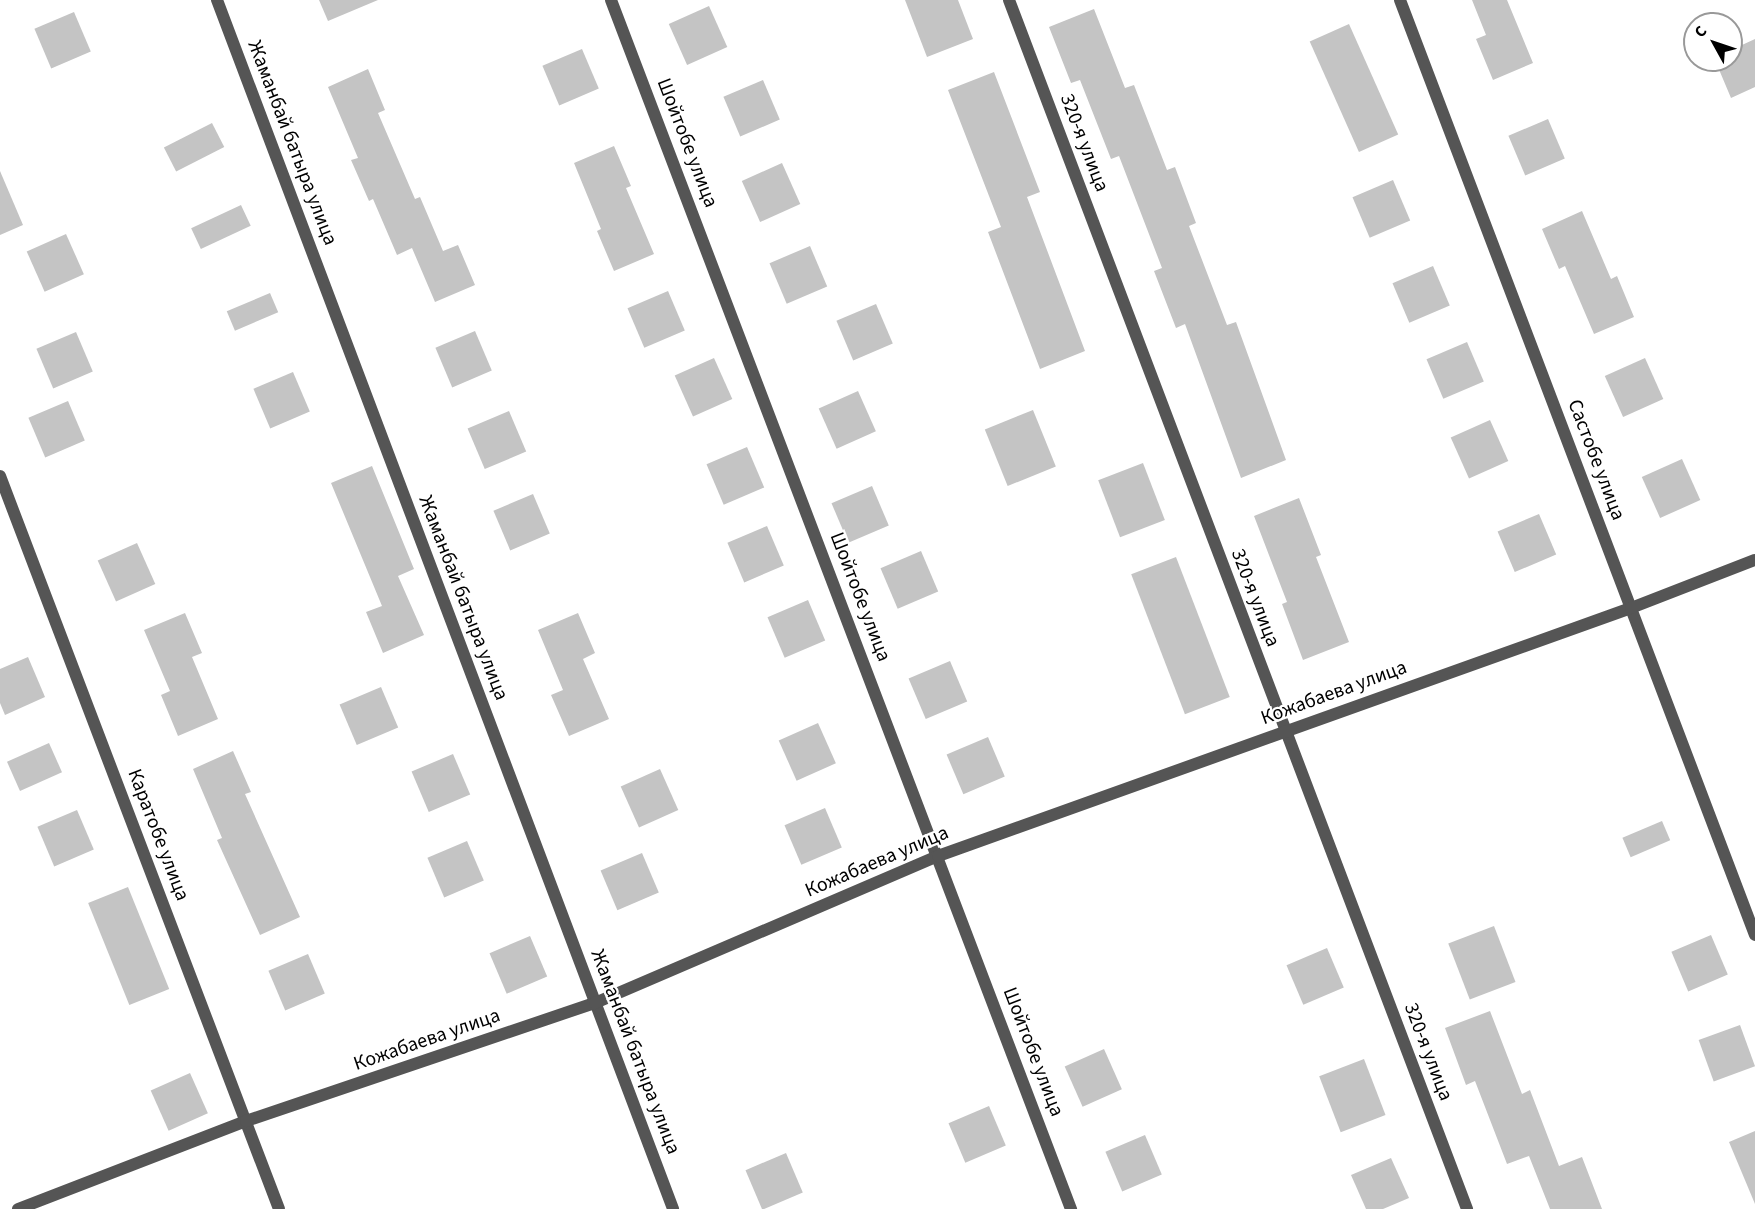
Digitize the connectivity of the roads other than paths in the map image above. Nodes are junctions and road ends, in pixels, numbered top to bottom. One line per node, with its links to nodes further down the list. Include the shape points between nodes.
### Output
1 (217, 0): 11 (street, Жаманбай батыра улица)
2 (611, 0): 9 (street, Шойтобе улица)
3 (1009, 0): 8 (street, 320-я улица)
4 (1400, 0): 7 (street, Састобе улица)
5 (0, 476): 12 (street, Каратобе улица)
6 (1755, 560): 7 (street, Кожабаева улица)
7 (1631, 608): 8 (street, Кожабаева улица); 10 (street, Састобе улица)
8 (1285, 731): 9 (street, Кожабаева улица); 17 (street, 320-я улица)
9 (939, 856): 11 (street, Кожабаева улица); 16 (street, Шойтобе улица)
10 (1755, 935)
11 (595, 1003): 12 (street, Кожабаева улица); 15 (street, Жаманбай батыра улица)
12 (246, 1121): 13 (street, Кожабаева улица); 14 (street, Каратобе улица)
13 (18, 1209)
14 (279, 1209)
15 (673, 1209)
16 (1071, 1209)
17 (1467, 1209)

